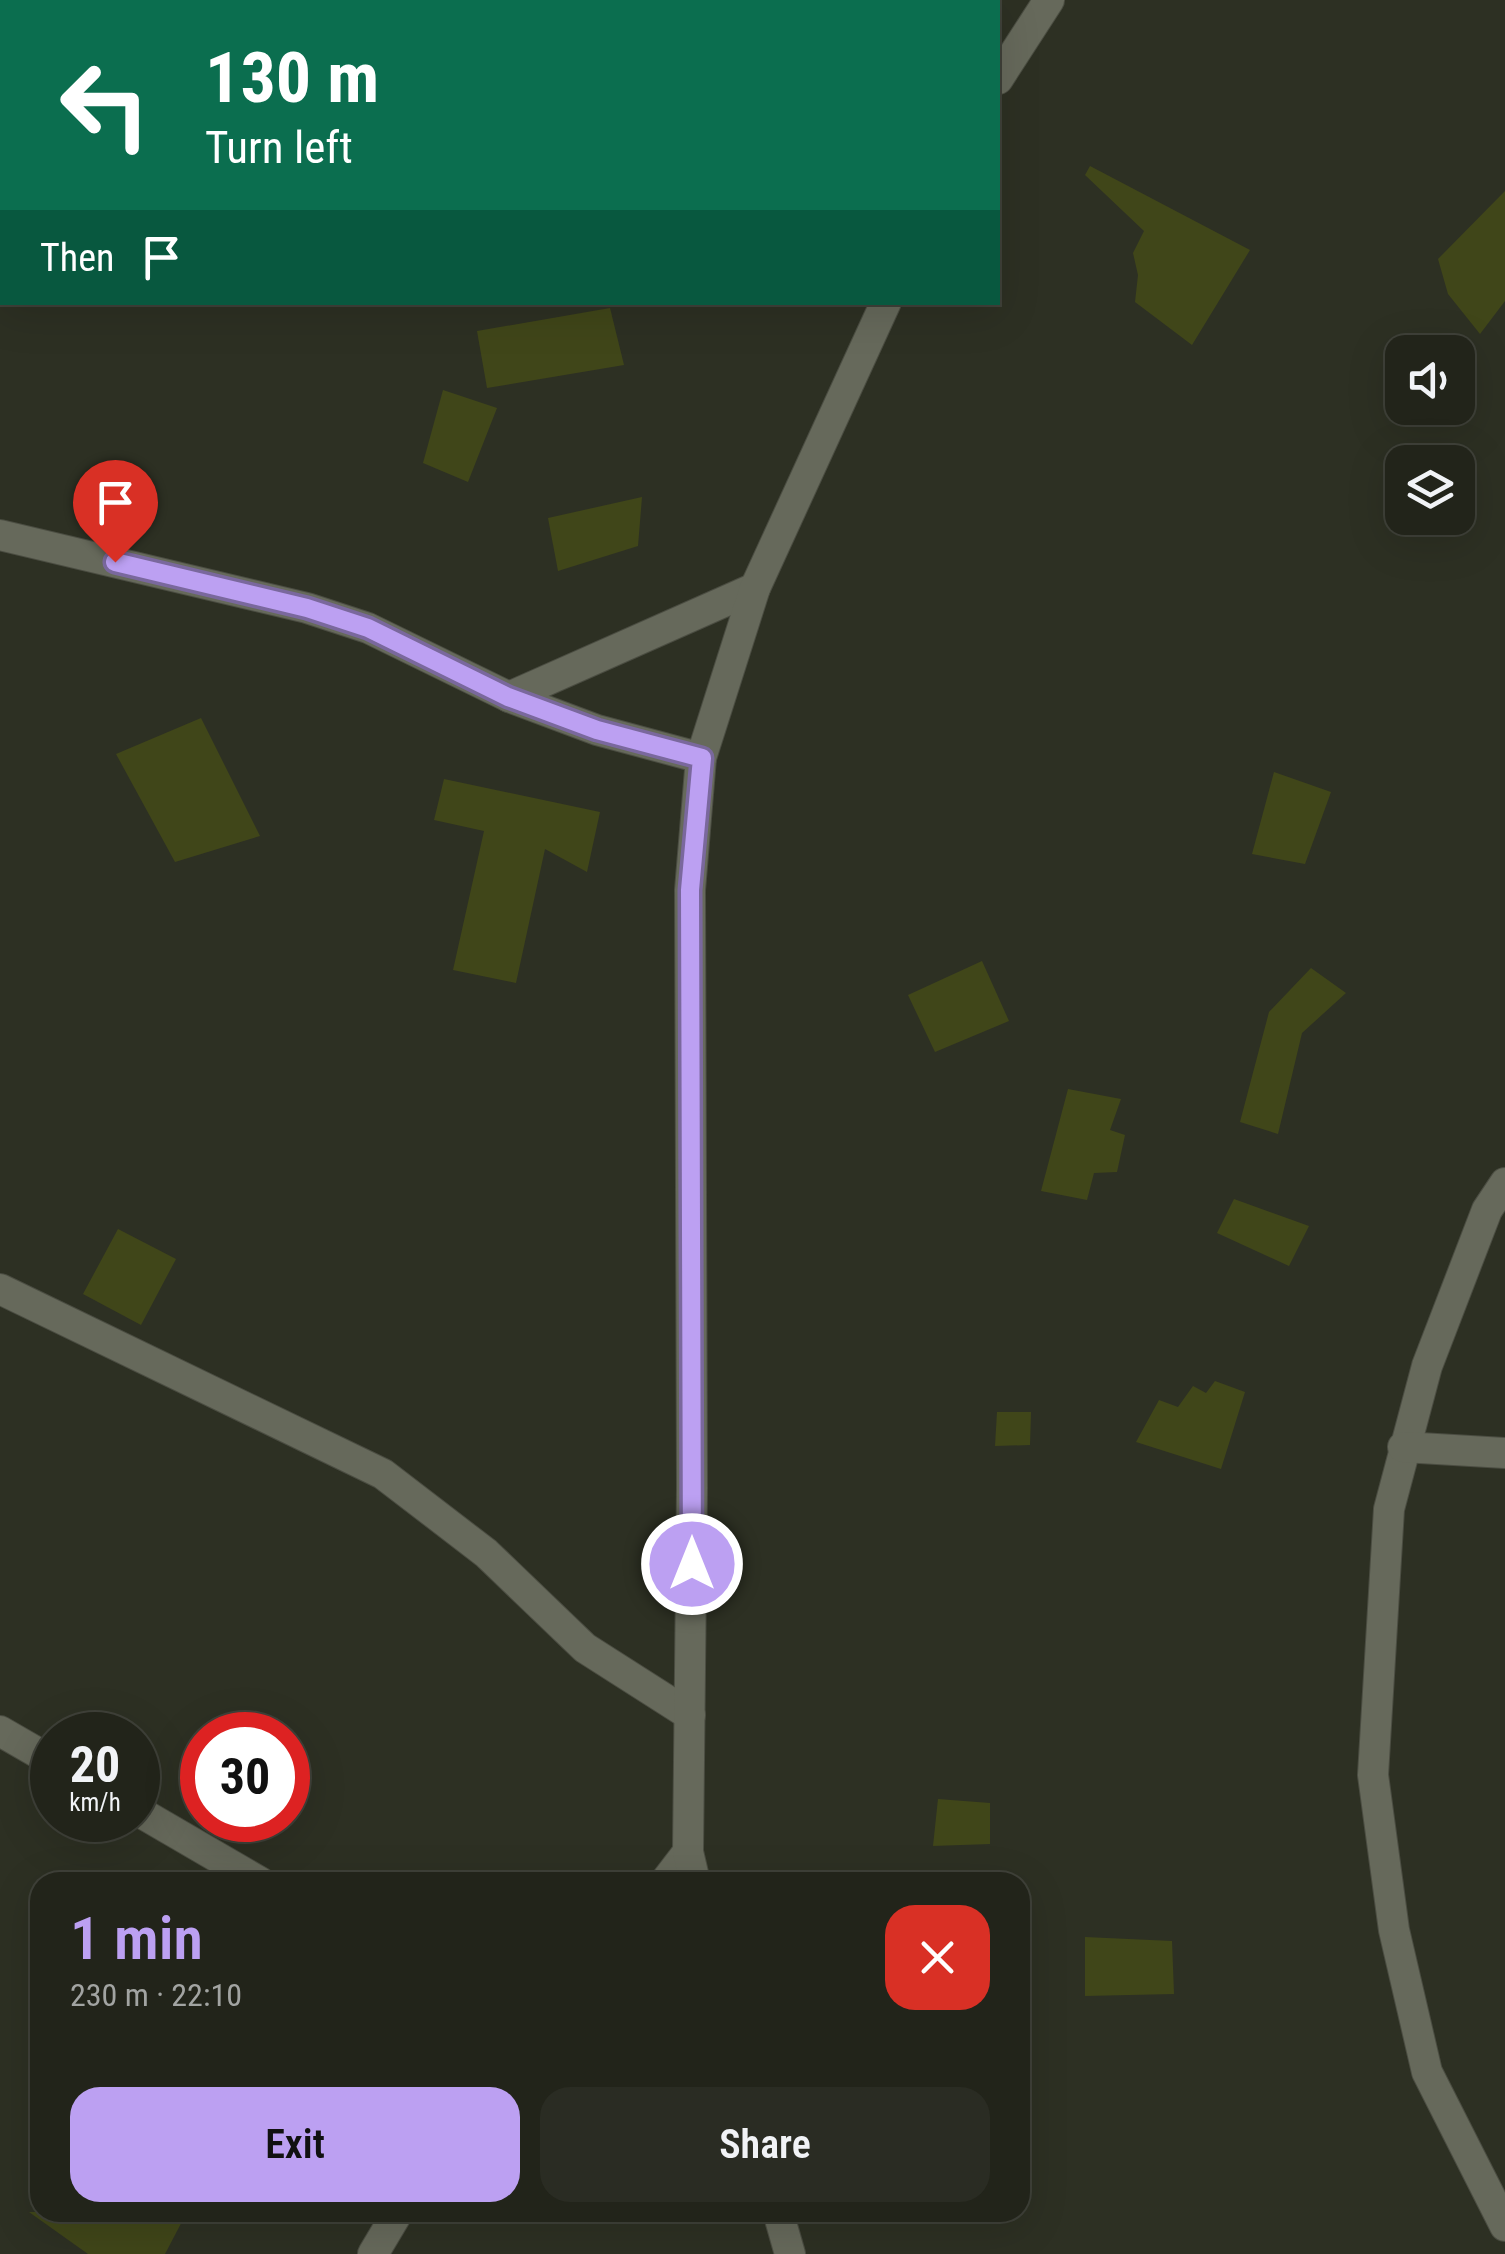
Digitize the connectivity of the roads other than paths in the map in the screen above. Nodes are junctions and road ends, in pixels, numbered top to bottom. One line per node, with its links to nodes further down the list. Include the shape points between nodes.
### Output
1 (1049, 0): 2 (street)
2 (1000, 77)
3 (885, 305): 5 (street)
4 (0, 536): 6 (street, via 307,608 368,628)
5 (755, 588): 6 (street); 7 (street)
6 (508, 697): 7 (street)
7 (702, 758): 12 (street, via 690,890)
8 (1505, 1183): 10 (street, via 1460,1279)
9 (0, 1289): 12 (street, via 383,1474 486,1553 585,1648)
10 (1403, 1447): 11 (street); 22 (street, via 1389,1509 1373,1774 1394,1930 1427,2072)
11 (1505, 1453)
12 (690, 1715): 16 (street)
13 (0, 1730): 14 (street)
14 (30, 1748)
15 (160, 1824): 17 (street)
16 (688, 1852): 18 (street); 19 (street)
17 (243, 1872)
18 (673, 1872)
19 (693, 1872)
20 (392, 2222): 23 (street)
21 (781, 2222): 24 (street)
22 (1505, 2226)
23 (372, 2254)
24 (790, 2254)

